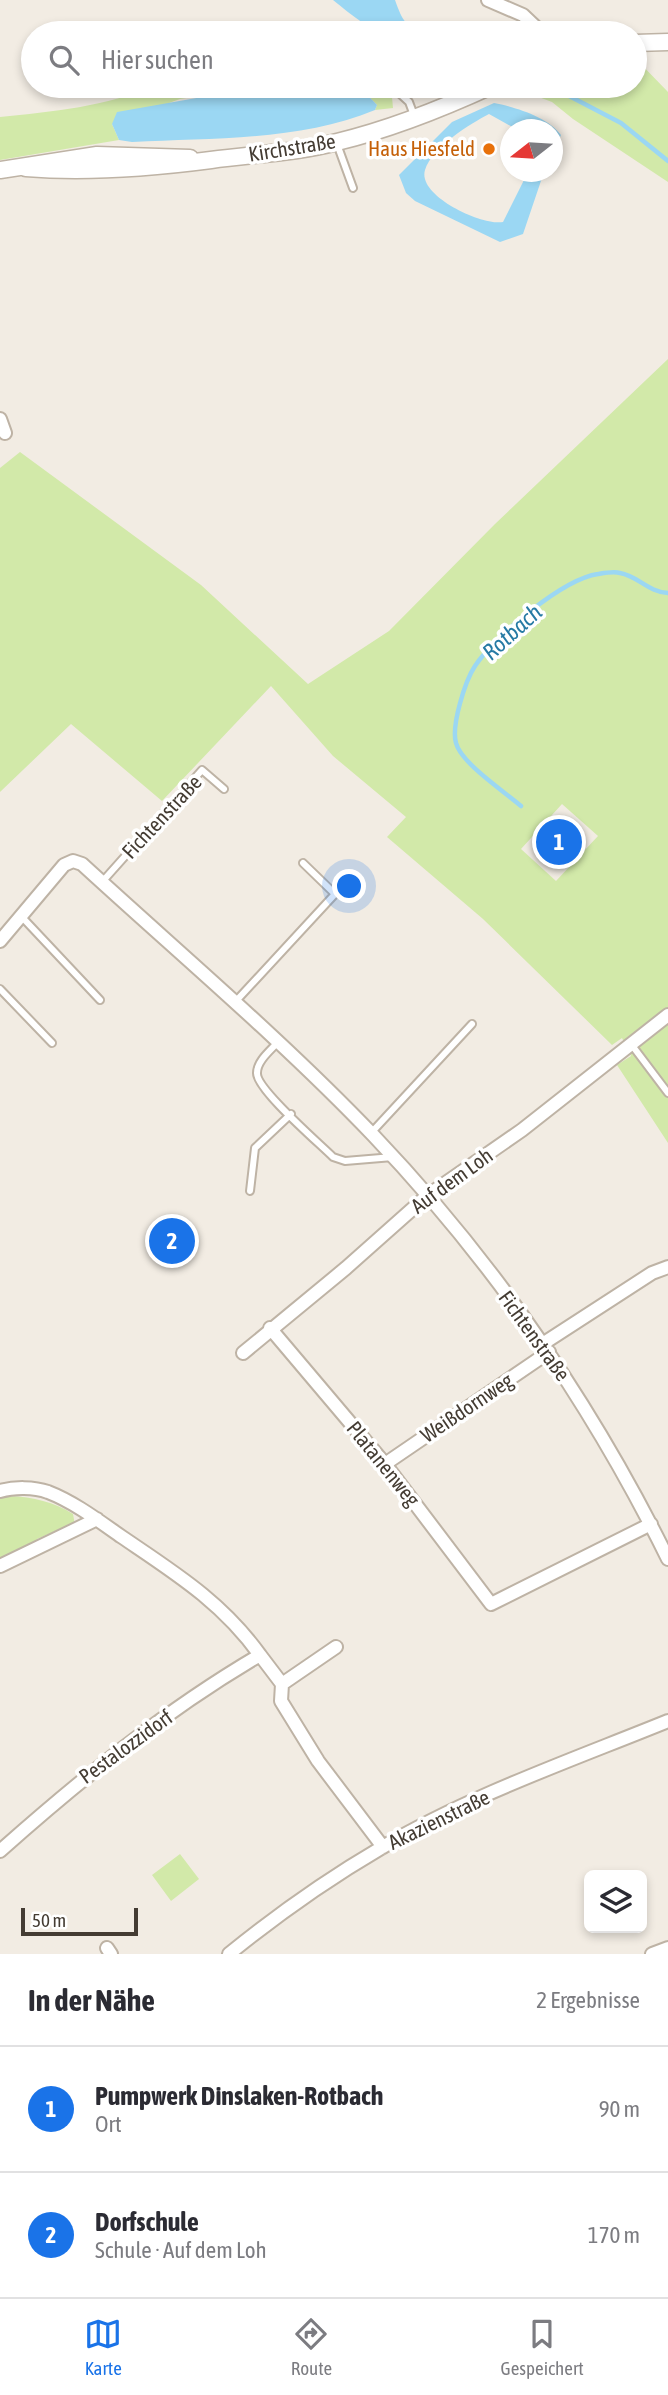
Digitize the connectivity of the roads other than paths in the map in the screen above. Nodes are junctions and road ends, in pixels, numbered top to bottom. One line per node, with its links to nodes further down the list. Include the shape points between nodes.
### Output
1 (488, 0): 2 (street)
2 (529, 21)
3 (668, 41): 4 (street)
4 (647, 42)
5 (405, 98): 7 (lane)
6 (463, 98): 7 (street, Kirchstraße)
7 (415, 119): 8 (street, Kirchstraße)
8 (336, 143): 9 (street, Kirchstraße, via 210,160 97,155); 10 (lane)
9 (0, 170)
10 (353, 188)
11 (0, 419): 12 (street)
12 (5, 433)
13 (224, 789): 15 (lane, Fichtenstraße, via 202,770)
14 (303, 863): 20 (lane, via 335,894)
15 (102, 882): 16 (street, Fichtenstraße, via 73,861 64,865); 20 (street, Fichtenstraße)
16 (20, 914): 17 (street); 19 (lane)
17 (0, 941)
18 (0, 989): 24 (lane)
19 (100, 1000)
20 (236, 1001): 23 (street, Fichtenstraße)
21 (668, 1015): 25 (street, Auf dem Loh)
22 (472, 1024): 28 (lane)
23 (278, 1042): 27 (lane, via 262,1059 257,1077); 28 (street, Fichtenstraße)
24 (52, 1043)
25 (631, 1044): 26 (lane); 31 (street, Auf dem Loh, via 522,1130)
26 (668, 1093)
27 (291, 1114): 29 (lane, via 333,1157 345,1161); 30 (lane, via 255,1148)
28 (371, 1133): 29 (street, Fichtenstraße)
29 (393, 1157): 31 (street, Fichtenstraße)
30 (250, 1191)
31 (427, 1196): 33 (street, Auf dem Loh); 34 (street, Fichtenstraße)
32 (668, 1267): 34 (street, Weißdornweg, via 652,1273)
33 (270, 1328): 35 (street, Auf dem Loh); 36 (street, Platanenweg)
34 (547, 1348): 36 (street, Weißdornweg); 39 (street, Fichtenstraße)
35 (243, 1353)
36 (385, 1464): 39 (street, Platanenweg, via 491,1604)
37 (0, 1491): 38 (street, via 47,1492)
38 (97, 1519): 42 (street); 44 (street, via 197,1589 237,1623)
39 (651, 1524): 40 (street, Fichtenstraße)
40 (664, 1540): 41 (street, Fichtenstraße)
41 (668, 1559)
42 (0, 1566)
43 (336, 1647): 45 (street)
44 (260, 1655): 45 (street); 48 (street, Pestalozzidorf, via 77,1783)
45 (282, 1684): 47 (street, via 281,1701 318,1761)
46 (668, 1721): 47 (street, Akazienstraße, via 472,1802)
47 (383, 1847): 50 (street, Akazienstraße, via 290,1906)
48 (0, 1851)
49 (668, 1948): 51 (street)
50 (229, 1954)
51 (652, 1954)

